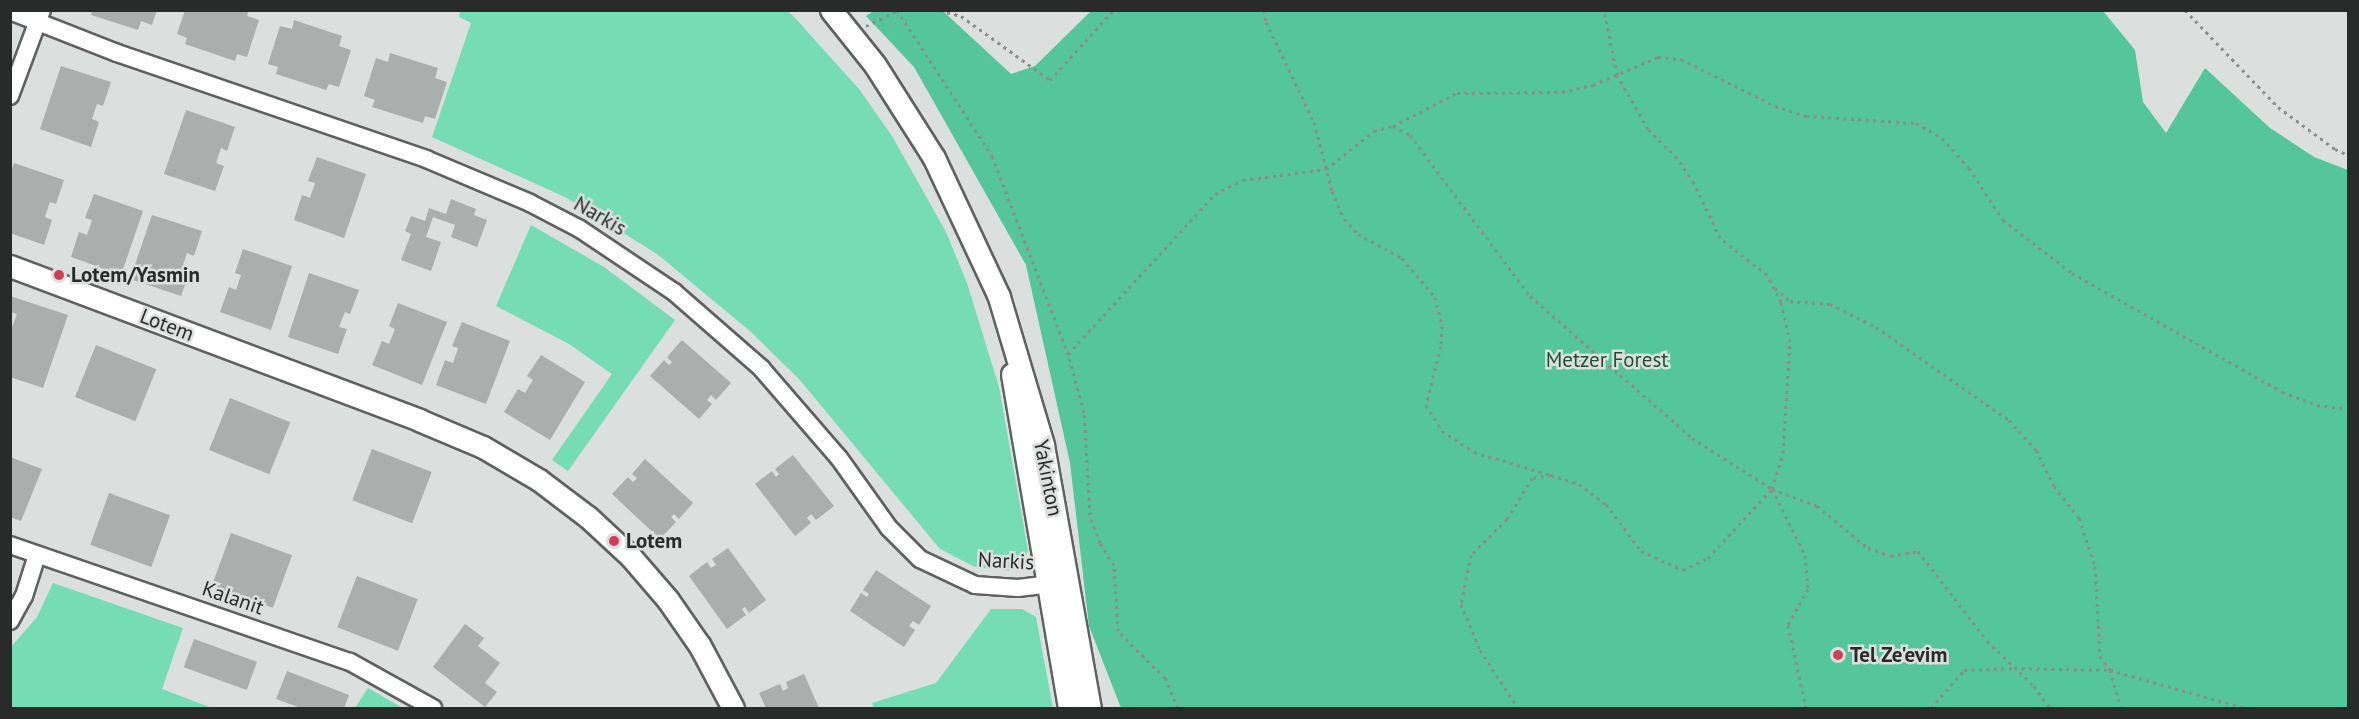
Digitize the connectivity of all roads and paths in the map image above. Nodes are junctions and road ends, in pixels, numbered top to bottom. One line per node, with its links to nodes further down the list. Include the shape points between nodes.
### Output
1 (831, 10): 10 (street, Yakinton)
2 (940, 10): 3 (path, via 961,16 1050,80)
3 (1114, 10)
4 (1264, 10): 15 (path, via 1266,22 1314,123)
5 (1604, 10): 11 (path)
6 (2185, 10): 14 (path, via 2278,107 2334,149)
7 (10, 11): 9 (street, Narkis)
8 (898, 11): 10 (path, via 875,19); 18 (path, via 992,156)
9 (40, 17): 12 (street); 24 (street, Narkis, via 426,159 580,229 674,292 761,368 839,458 889,528 920,559 975,585 1018,588)
10 (853, 37): 24 (street, Yakinton, via 920,134 981,254 1009,354)
11 (1617, 75): 13 (path, via 1562,92 1458,93); 17 (path, via 1648,129 1677,158 1694,183 1720,238 1767,275); 19 (path, via 1658,57 1682,59 1775,106 1806,116 1916,123 1942,138 2003,220 2072,273 2282,392 2318,405)
12 (10, 96)
13 (1393, 126): 15 (path, via 1374,131); 21 (path, via 1410,135 1530,296 1692,438)
14 (2349, 155)
15 (1326, 169): 18 (path, via 1243,180 1215,194); 20 (path, via 1344,219 1358,234 1402,258 1434,297 1442,326 1441,346 1426,405 1442,431 1474,452)
16 (10, 266): 29 (street, Lotem, via 419,420 483,447 539,480 606,533 668,600 700,646)
17 (1773, 287): 21 (path, via 1781,302 1790,342 1783,453); 27 (path, via 1790,301 1830,304 1876,327 2009,420 2079,518 2095,566 2100,656)
18 (1068, 354): 32 (path, via 1084,412 1090,515 1100,543 1114,565 1118,631 1165,678)
19 (2349, 409)
20 (1551, 475): 21 (path, via 1579,484 1606,504 1641,551 1683,570 1708,558); 33 (path, via 1532,478 1507,519 1471,555 1461,604 1480,650)
21 (1772, 489): 26 (path, via 1817,506 1868,548 1891,556 1918,551 1987,641); 34 (path, via 1804,555 1808,589 1788,625)
22 (10, 545): 23 (street, Kalanit)
23 (37, 555): 25 (street, via 24,596); 28 (street, Kalanit, via 350,662)
24 (1057, 583): 30 (street, Yakinton); 31 (street, Yakinton)
25 (10, 621)
26 (2014, 668): 27 (path); 35 (path, via 1964,670); 36 (path)
27 (2110, 670): 37 (path); 38 (path)
28 (433, 708)
29 (733, 708)
30 (1069, 708)
31 (1090, 708)
32 (1178, 708)
33 (1518, 708)
34 (1806, 708)
35 (1931, 708)
36 (2050, 708)
37 (2121, 708)
38 (2246, 708)

